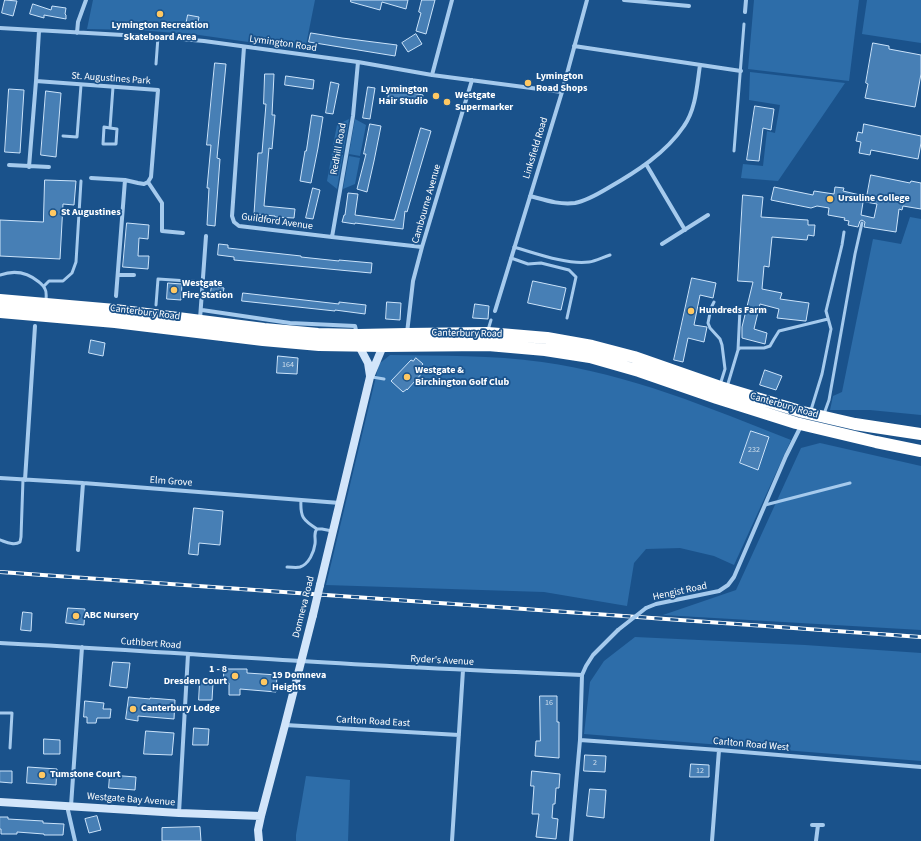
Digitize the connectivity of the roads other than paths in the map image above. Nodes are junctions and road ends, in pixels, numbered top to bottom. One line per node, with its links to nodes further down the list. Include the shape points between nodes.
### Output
1 (86, 0): 11 (street)
2 (452, 0): 19 (street)
3 (587, 0): 13 (street, Linksfield Road)
4 (624, 0): 6 (street)
5 (746, 0): 7 (street)
6 (689, 6)
7 (745, 12)
8 (744, 24): 18 (lane)
9 (0, 28): 10 (street, Lymington Road)
10 (39, 31): 11 (street, Lymington Road); 21 (street)
11 (77, 33): 12 (street, Lymington Road)
12 (158, 37): 14 (street, Lymington Road); 16 (lane)
13 (574, 46): 17 (street); 24 (street, Linksfield Road)
14 (244, 47): 15 (street, Lymington Road); 43 (street, Guildford Avenue, via 232,216 234,222 239,226)
15 (358, 62): 19 (street, Lymington Road); 43 (street, Redhill Road, via 353,116)
16 (156, 64)
17 (700, 65): 18 (street); 28 (street, via 692,109 684,126 669,145)
18 (741, 71): 27 (lane)
19 (432, 75): 20 (street, Lymington Road)
20 (472, 80): 24 (street, Lymington Road); 45 (street, Cambourne Avenue)
21 (36, 81): 22 (street, St. Augustines Park); 30 (street)
22 (81, 85): 23 (street, St. Augustines Park); 26 (lane, via 77,137)
23 (113, 87): 25 (lane); 35 (street, St. Augustines Park, via 158,90 151,177)
24 (562, 92): 36 (street, Linksfield Road)
25 (110, 128): 25 (lane, via 117,129 116,144 103,144 104,127)
26 (63, 136)
27 (734, 151)
28 (646, 164): 36 (street, via 601,192 576,202 552,202); 39 (street)
29 (9, 165): 30 (street)
30 (30, 167): 31 (street)
31 (49, 168)
32 (91, 178): 33 (street)
33 (125, 180): 35 (street, via 144,184); 49 (street)
34 (81, 181): 53 (lane, via 76,262 72,273 63,281 49,281)
35 (148, 182): 41 (street, via 162,204 162,231)
36 (530, 196): 46 (street, Linksfield Road)
37 (708, 215): 39 (street)
38 (862, 223): 78 (lane, via 829,400)
39 (685, 230): 44 (street)
40 (844, 232): 65 (lane, via 826,311)
41 (183, 233)
42 (206, 236): 52 (street)
43 (332, 237): 45 (street, Guildford Avenue)
44 (662, 244)
45 (422, 247): 70 (street, Cambourne Avenue, via 413,280)
46 (514, 247): 47 (lane, via 574,262 589,262); 48 (street, Linksfield Road)
47 (610, 254)
48 (511, 258): 56 (street, Linksfield Road); 64 (lane, via 528,264 541,263 569,270 576,277)
49 (118, 274): 51 (street); 54 (street)
50 (0, 275): 53 (lane, via 26,273)
51 (134, 275)
52 (203, 282): 60 (lane, via 158,278); 67 (street)
53 (44, 286): 59 (lane)
54 (116, 296)
55 (0, 300): 59 (highway, Canterbury Road)
56 (498, 300): 57 (street); 62 (street, Linksfield Road)
57 (504, 302)
58 (714, 302): 76 (lane, via 708,323 722,345 725,369)
59 (46, 304): 67 (highway, Canterbury Road)
60 (156, 305)
61 (740, 309): 73 (lane)
62 (495, 311)
63 (0, 312): 67 (highway, Canterbury Road, via 107,321)
64 (567, 318)
65 (828, 319): 73 (lane, via 779,331 770,346); 77 (lane, via 831,328 822,374)
66 (491, 320): 69 (lane)
67 (200, 321): 71 (highway, Canterbury Road, via 263,340 319,345); 71 (street, Canterbury Road, via 355,326)
68 (35, 326): 83 (street)
69 (488, 333): 70 (highway, Canterbury Road); 76 (highway, Canterbury Road, via 547,338 592,346 634,357)
70 (407, 334): 71 (highway, Canterbury Road)
71 (358, 341): 72 (highway, Canterbury Road); 74 (street, Domneva Road, via 368,363)
72 (383, 346): 74 (street, Domneva Road); 76 (highway, Canterbury Road, via 488,345 545,350 590,357 694,389)
73 (738, 350): 76 (lane)
74 (370, 377): 75 (lane); 87 (street, Domneva Road)
75 (384, 379)
76 (722, 394): 77 (highway, Canterbury Road); 79 (highway, Canterbury Road)
77 (810, 414): 78 (highway, Canterbury Road)
78 (822, 417): 80 (highway, Canterbury Road)
79 (801, 424): 81 (highway, Canterbury Road); 88 (street, Hengist Road)
80 (921, 434)
81 (921, 451)
82 (0, 478): 83 (street, Elm Grove)
83 (24, 480): 84 (street, Elm Grove); 91 (lane, via 20,542 12,544)
84 (83, 483): 86 (street, Elm Grove); 92 (street)
85 (850, 483): 88 (lane)
86 (302, 500): 87 (street, Elm Grove); 89 (lane, via 302,517)
87 (340, 503): 90 (street, Domneva Road)
88 (764, 505): 99 (street, Hengist Road, bridge, via 734,577 728,585 719,592 646,608 618,630 593,655)
89 (317, 529): 90 (lane); 93 (lane, via 308,562 298,567)
90 (333, 532): 97 (street, Domneva Road, bridge)
91 (0, 540)
92 (78, 550)
93 (287, 567)
94 (0, 643): 95 (street, Cuthbert Road)
95 (82, 647): 96 (street, Cuthbert Road); 108 (street)
96 (188, 654): 97 (street, Cuthbert Road); 109 (street)
97 (301, 661): 98 (street, Ryder's Avenue); 101 (street, Domneva Road)
98 (463, 670): 99 (street, Ryder's Avenue); 102 (street)
99 (582, 675): 103 (street, Hengist Road)
100 (0, 712): 104 (lane, via 12,713)
101 (285, 725): 102 (street, Carlton Road East); 110 (street, Domneva Road)
102 (459, 735): 116 (street)
103 (580, 740): 105 (street, Carlton Road West); 117 (street, Hengist Road)
104 (10, 748)
105 (719, 750): 106 (street, Carlton Road West); 118 (street)
106 (921, 767)
107 (0, 802): 108 (street, Westgate Bay Avenue)
108 (69, 806): 109 (street, Westgate Bay Avenue); 114 (street)
109 (179, 813): 110 (street, Westgate Bay Avenue)
110 (261, 816): 115 (street, Domneva Road)
111 (812, 825): 112 (street)
112 (818, 825): 113 (street); 119 (street)
113 (823, 825)
114 (75, 841)
115 (259, 841)
116 (452, 841)
117 (571, 841)
118 (712, 841)
119 (816, 841)

